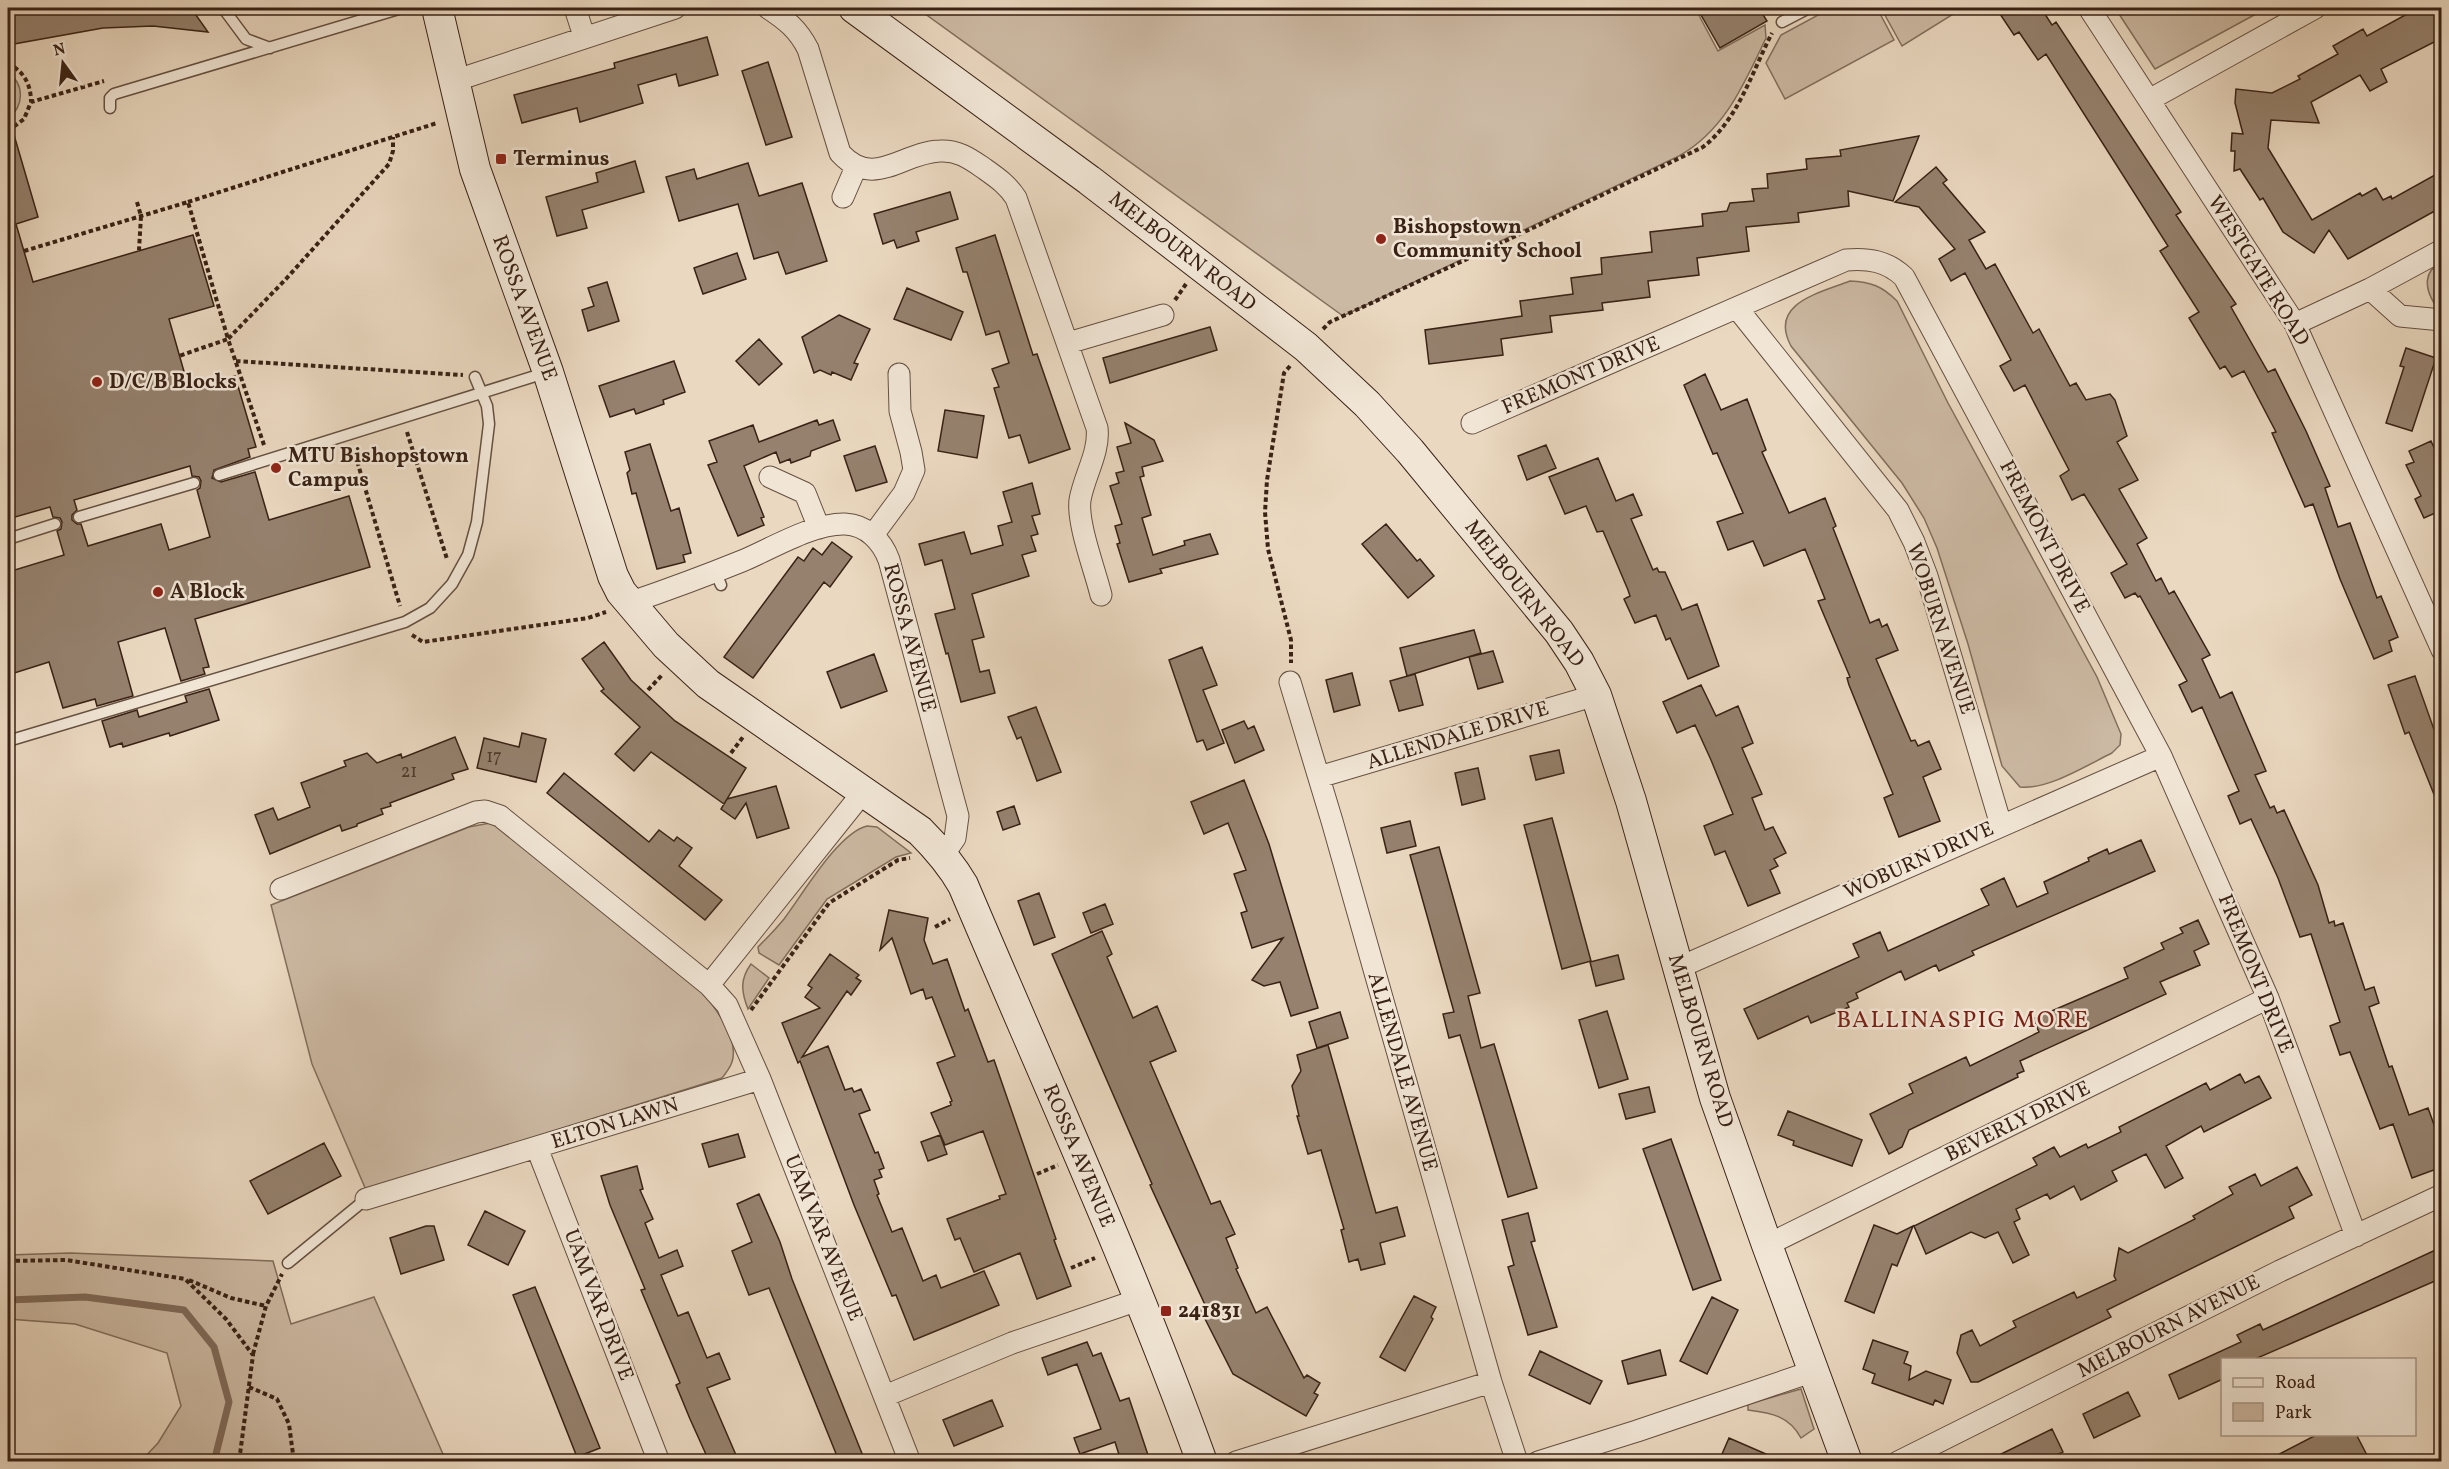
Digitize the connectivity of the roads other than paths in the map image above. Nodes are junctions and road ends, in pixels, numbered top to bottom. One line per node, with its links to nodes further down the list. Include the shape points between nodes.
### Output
1 (223, 8): 13 (lane, via 246,39)
2 (402, 8): 13 (lane)
3 (437, 8): 14 (street, ROSSA AVENUE)
4 (575, 8): 12 (street)
5 (675, 8): 12 (street)
6 (768, 8): 17 (street, via 801,35 840,153)
7 (854, 8): 44 (street, MELBOURN ROAD, via 1089,180 1306,347 1367,404 1452,500 1559,632)
8 (1809, 8): 11 (lane)
9 (2089, 8): 15 (street, WESTGATE ROAD)
10 (2315, 8): 15 (street)
11 (1782, 22)
12 (584, 36): 14 (street)
13 (270, 48): 16 (lane, via 114,94)
14 (454, 81): 26 (street, ROSSA AVENUE, via 476,169)
15 (2149, 100): 24 (street, WESTGATE ROAD)
16 (110, 108)
17 (856, 167): 18 (street); 25 (street, via 882,168 941,150 965,155 1006,183 1023,215)
18 (843, 198)
19 (2442, 250): 20 (street)
20 (2370, 290): 23 (street, via 2400,316); 24 (street)
21 (1737, 308): 30 (street, FREMONT DRIVE); 46 (street, FREMONT DRIVE, via 1846,260 1877,261 1904,277); 49 (street, WOBURN AVENUE, via 1898,510 1927,576)
22 (1163, 315): 25 (street)
23 (2442, 320)
24 (2295, 324): 41 (street, WESTGATE ROAD)
25 (1068, 343): 39 (street, via 1098,428 1098,441 1081,496 1080,516)
26 (548, 372): 29 (lane); 40 (street, ROSSA AVENUE, via 599,539 613,576)
27 (899, 374): 37 (street, via 900,411 914,470 904,493)
28 (475, 377): 29 (lane)
29 (480, 394): 31 (lane); 45 (lane, via 487,406 489,424 477,522 468,555 454,580 430,608 405,622)
30 (1472, 423)
31 (219, 475)
32 (770, 477): 36 (street, via 805,494)
33 (194, 483): 34 (lane)
34 (79, 517)
35 (55, 524): 38 (lane)
36 (819, 528): 37 (street, via 848,524); 40 (street, via 718,578)
37 (873, 535): 50 (street, ROSSA AVENUE, via 885,551 895,581 958,816 955,838)
38 (8, 539)
39 (1101, 595)
40 (629, 603): 48 (street, ROSSA AVENUE, via 684,664 708,684)
41 (2436, 624): 42 (street, WESTGATE ROAD)
42 (2442, 650)
43 (1290, 682): 47 (street, ALLENDALE AVENUE)
44 (1596, 695): 47 (street, ALLENDALE DRIVE); 52 (street, MELBOURN ROAD, via 1631,801)
45 (8, 741)
46 (2161, 756): 49 (street, WOBURN DRIVE); 54 (street, FREMONT DRIVE)
47 (1319, 777): 64 (street, ALLENDALE AVENUE)
48 (864, 791): 50 (street, ROSSA AVENUE, via 920,831); 53 (street)
49 (2001, 825): 52 (street, WOBURN DRIVE)
50 (944, 854): 62 (street, ROSSA AVENUE, via 963,885)
51 (281, 889): 53 (street, via 484,811 507,821)
52 (1678, 968): 60 (street, MELBOURN ROAD, via 1715,1098)
53 (709, 985): 55 (street, via 727,1005)
54 (2268, 998): 59 (street, FREMONT DRIVE); 60 (street, BEVERLY DRIVE)
55 (760, 1079): 56 (street, ELTON LAWN); 65 (street, UAM VAR AVENUE)
56 (537, 1148): 58 (street, ELTON LAWN); 66 (street, UAM VAR DRIVE)
57 (2442, 1195): 59 (street, MELBOURN AVENUE)
58 (366, 1200): 61 (lane)
59 (2356, 1236): 73 (street, MELBOURN AVENUE)
60 (1767, 1245): 63 (street, MELBOURN ROAD)
61 (288, 1263)
62 (1138, 1300): 65 (street, via 1002,1347); 68 (street, ROSSA AVENUE)
63 (1814, 1371): 71 (street); 72 (street, MELBOURN ROAD)
64 (1491, 1382): 69 (street); 70 (street, ALLENDALE AVENUE)
65 (885, 1396): 67 (street, UAM VAR AVENUE)
66 (659, 1461)
67 (910, 1461)
68 (1202, 1461)
69 (1236, 1461)
70 (1517, 1461)
71 (1538, 1461)
72 (1847, 1461)
73 (1898, 1461)

